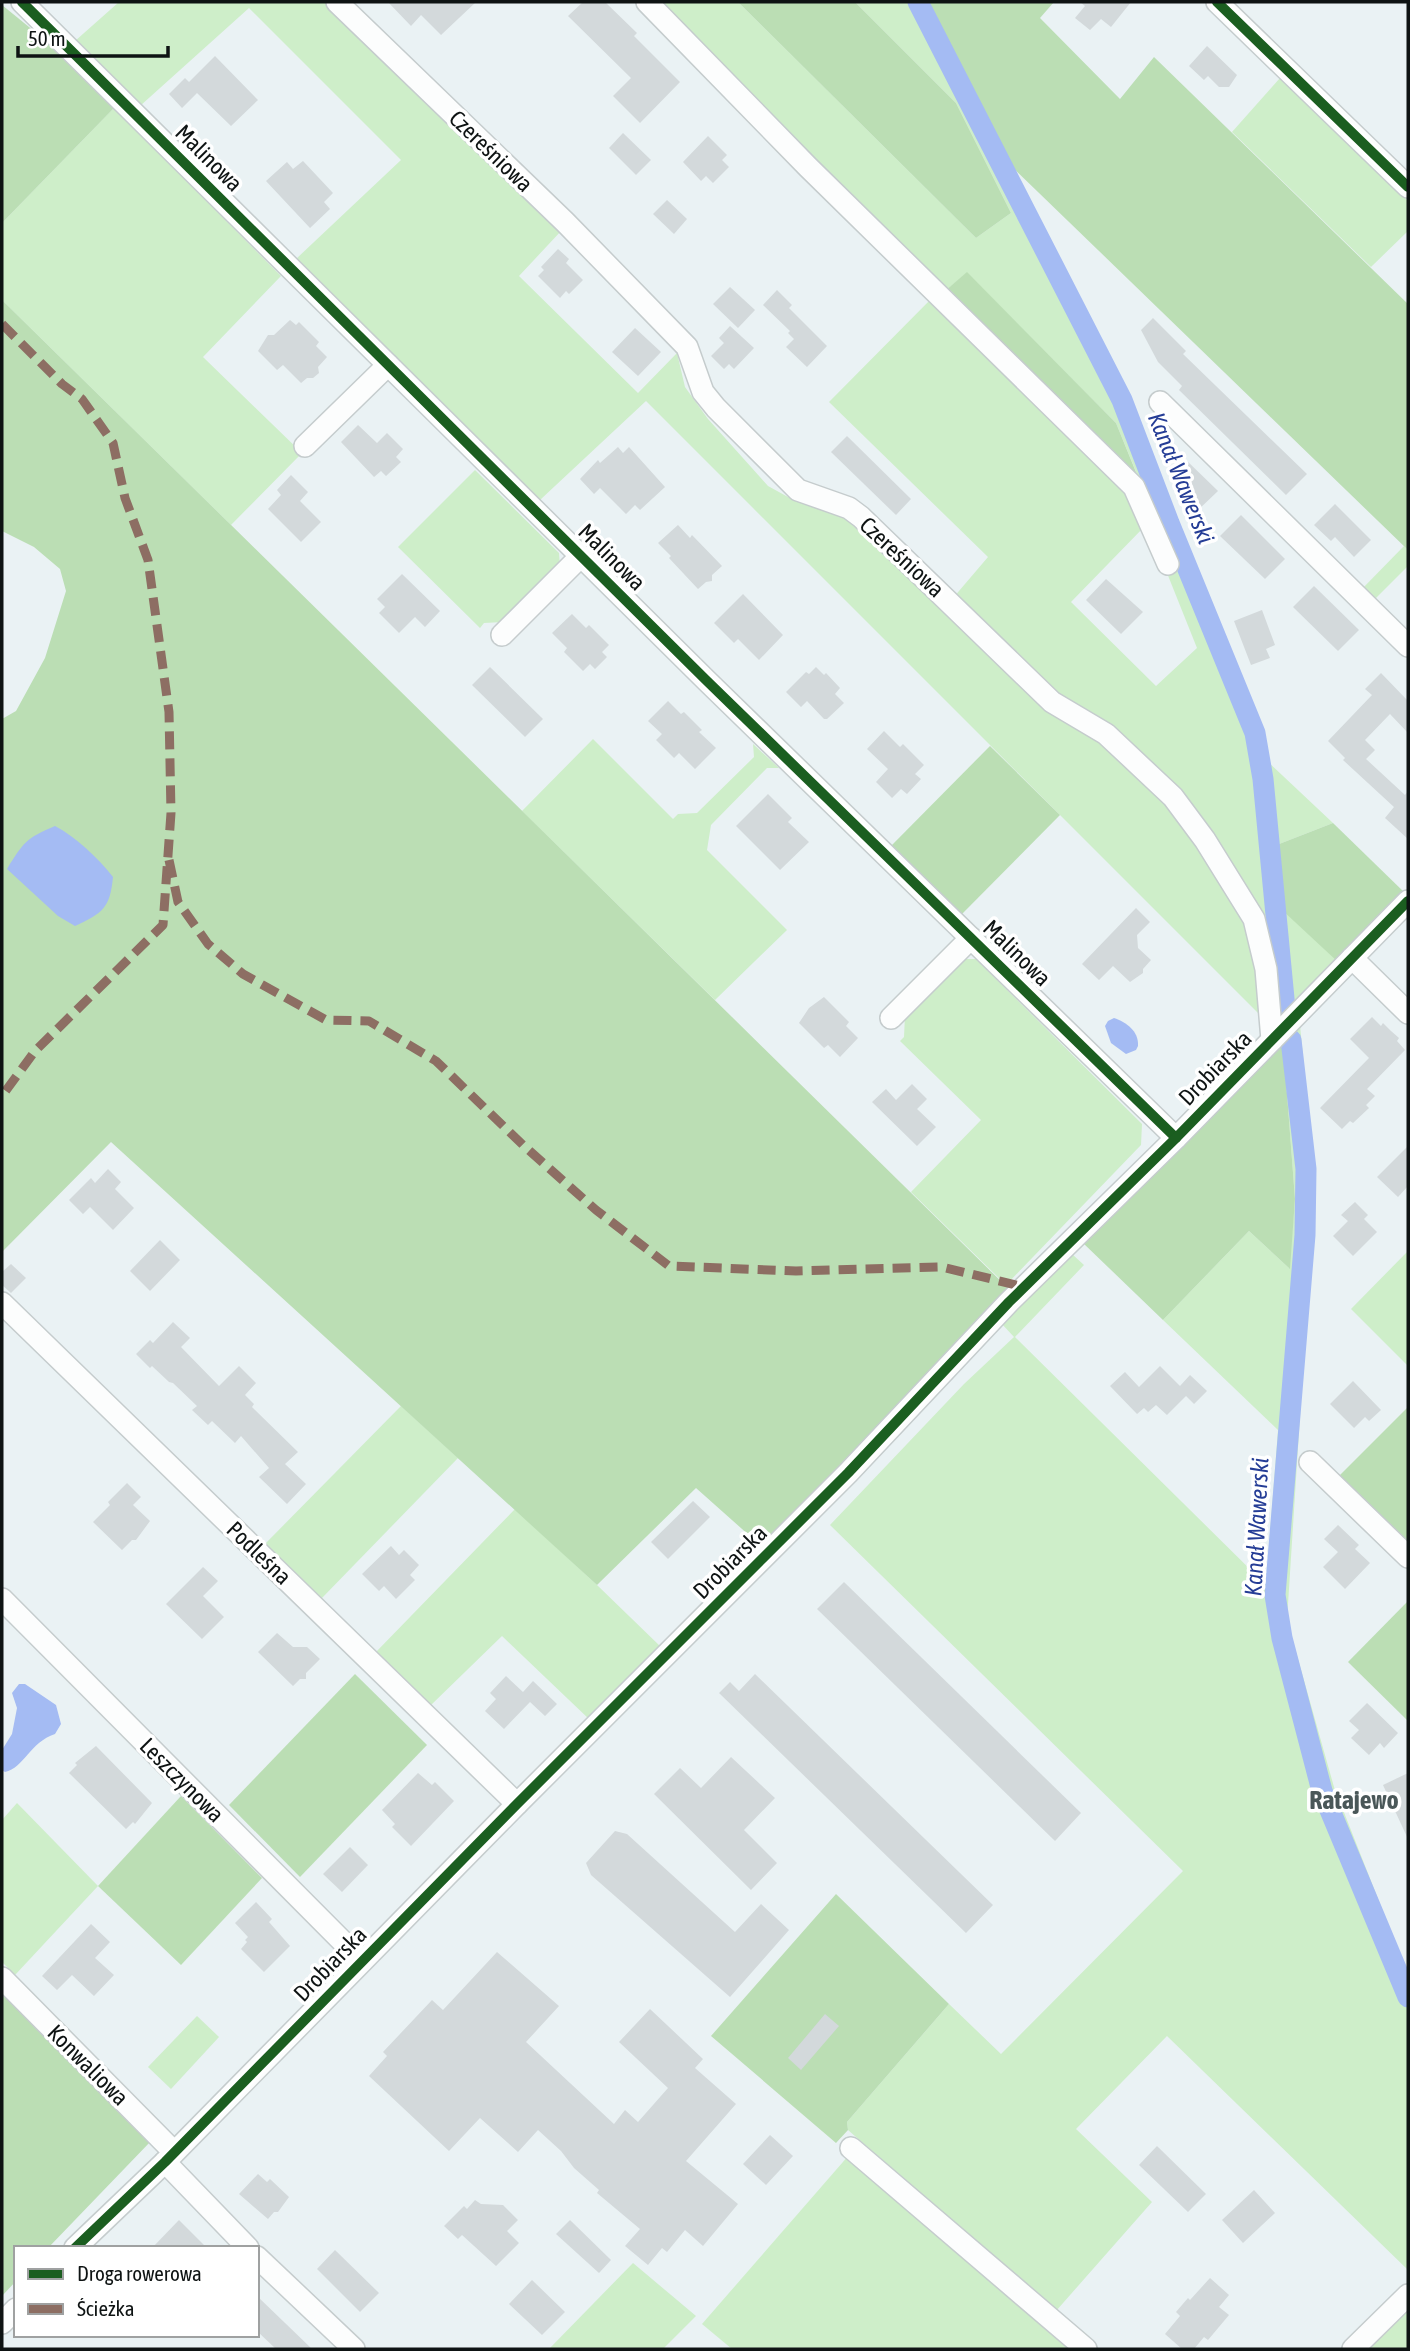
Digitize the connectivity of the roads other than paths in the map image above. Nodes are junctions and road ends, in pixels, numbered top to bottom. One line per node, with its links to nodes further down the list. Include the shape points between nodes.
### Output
1 (22, 2): 6 (street, Malinowa)
2 (337, 2): 18 (street, Czereśniowa, via 565,222 687,348 703,391 716,408 798,490 849,508 860,517 1052,702 1106,734 1173,797 1255,919 1266,969)
3 (647, 2): 10 (street, via 1134,487)
4 (1217, 2): 5 (street)
5 (1408, 187)
6 (388, 365): 8 (street); 9 (street, Malinowa)
7 (1160, 402): 12 (street)
8 (305, 446)
9 (581, 556): 11 (street); 14 (street, Malinowa)
10 (1168, 564)
11 (502, 635)
12 (1408, 646)
13 (1408, 901): 15 (street, Drobiarska)
14 (971, 938): 17 (street); 19 (street, Malinowa)
15 (1352, 958): 16 (street); 18 (street, Drobiarska)
16 (1408, 1013)
17 (891, 1018)
18 (1272, 1040): 19 (street, Drobiarska)
19 (1176, 1138): 24 (street, Drobiarska)
20 (2, 1303): 24 (street, Podleśna)
21 (1310, 1462): 22 (street)
22 (1408, 1558)
23 (2, 1599): 25 (street, Leszczynowa)
24 (517, 1804): 25 (street, Drobiarska)
25 (362, 1961): 28 (street, Drobiarska)
26 (2, 1978): 28 (street, Konwaliowa)
27 (851, 2148): 34 (street)
28 (169, 2157): 29 (street, Drobiarska); 30 (street, Konwaliowa)
29 (77, 2246)
30 (246, 2246)
31 (259, 2258): 33 (street)
32 (1408, 2295): 35 (street)
33 (354, 2349)
34 (1086, 2349)
35 (1353, 2349)

